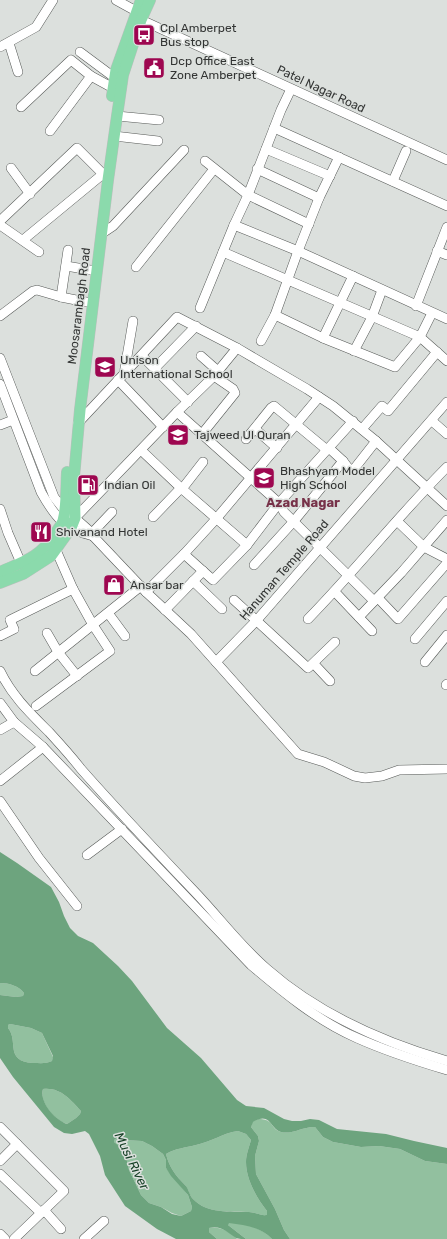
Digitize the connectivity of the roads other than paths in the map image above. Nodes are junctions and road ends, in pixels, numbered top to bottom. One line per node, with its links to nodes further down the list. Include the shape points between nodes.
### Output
1 (53, 0): 6 (street, via 36,27)
2 (116, 0): 5 (street, Patel Nagar Road)
3 (140, 0): 5 (main road, Moosarambagh Road)
4 (150, 0): 5 (main road, Moosarambagh Road)
5 (137, 16): 11 (main road, Moosarambagh Road, via 116,70); 12 (street, Patel Nagar Road); 14 (main road, Moosarambagh Road, via 123,75)
6 (9, 43): 7 (street); 9 (street)
7 (0, 47)
8 (80, 52): 11 (street)
9 (18, 72)
10 (91, 76): 11 (street); 13 (street, via 71,60); 17 (street)
11 (114, 83): 29 (main road, Moosarambagh Road)
12 (291, 90): 16 (street); 24 (street, Patel Nagar Road)
13 (21, 107)
14 (117, 116): 15 (street); 18 (main road, Moosarambagh Road)
15 (159, 120)
16 (274, 128): 20 (street); 23 (street)
17 (50, 131)
18 (114, 136): 19 (street); 41 (main road, Moosarambagh Road)
19 (158, 141)
20 (266, 149): 28 (street); 30 (street)
21 (184, 150): 41 (street, via 114,226)
22 (406, 150): 31 (street)
23 (339, 157): 30 (street); 31 (street)
24 (447, 160)
25 (205, 161): 27 (street)
26 (11, 168): 32 (street)
27 (214, 169): 33 (street); 50 (street)
28 (257, 169): 33 (street); 34 (street)
29 (103, 174): 32 (street, via 77,148); 42 (street); 51 (main road, Moosarambagh Road)
30 (330, 176): 34 (street)
31 (393, 181): 35 (street)
32 (30, 194): 36 (street)
33 (248, 195): 37 (street); 38 (street)
34 (319, 198): 38 (street)
35 (447, 206)
36 (0, 221)
37 (234, 224): 44 (street); 47 (street)
38 (309, 224): 44 (street)
39 (0, 225): 42 (street)
40 (447, 227): 45 (street)
41 (101, 234): 88 (main road, Moosarambagh Road)
42 (23, 240): 46 (street)
43 (68, 250): 49 (street)
44 (298, 251): 52 (street); 53 (street)
45 (437, 251): 48 (street); 58 (street)
46 (39, 252)
47 (223, 252): 53 (street); 59 (street)
48 (447, 255)
49 (66, 266): 51 (street); 55 (street)
50 (136, 267)
51 (90, 270): 56 (main road, Moosarambagh Road)
52 (353, 276): 54 (street); 57 (street)
53 (287, 279): 57 (street); 61 (street)
54 (382, 290): 58 (street); 63 (street)
55 (61, 298): 56 (street); 62 (street, via 33,290)
56 (86, 302): 111 (main road, Moosarambagh Road, via 70,433)
57 (340, 302): 63 (street); 68 (street)
58 (416, 306): 60 (street)
59 (200, 308)
60 (432, 312): 64 (street); 67 (street)
61 (275, 315): 68 (street); 69 (street)
62 (0, 316)
63 (372, 316): 67 (street); 71 (street)
64 (447, 319)
65 (133, 321): 79 (street)
66 (196, 326): 70 (street); 73 (street, via 177,316); 77 (street)
67 (420, 337): 71 (street, via 395,368); 72 (street)
68 (323, 338): 71 (street)
69 (261, 341)
70 (237, 348): 78 (street); 81 (street)
71 (354, 351)
72 (437, 352): 76 (street); 93 (street, via 388,411 382,406)
73 (142, 356): 77 (street); 79 (street)
74 (201, 356): 78 (street)
75 (0, 358): 111 (street, via 54,497)
76 (447, 361)
77 (155, 368): 82 (street)
78 (216, 374): 82 (street); 94 (street, via 233,389 234,393)
79 (121, 377): 88 (street); 91 (street)
80 (0, 384): 85 (street)
81 (319, 397): 86 (street); 90 (street)
82 (188, 402): 84 (street)
83 (447, 402): 87 (street, Hanuman Temple Road)
84 (177, 412): 91 (street); 94 (street)
85 (13, 420): 89 (street); 118 (street, via 49,508)
86 (353, 421): 93 (street); 99 (street)
87 (432, 421): 95 (street); 102 (street, Hanuman Temple Road)
88 (78, 423): 118 (main road, Moosarambagh Road)
89 (0, 425)
90 (296, 425): 92 (street, via 274,406); 98 (street); 99 (street)
91 (163, 428): 100 (street)
92 (255, 429): 96 (street); 98 (street)
93 (362, 429): 97 (street)
94 (202, 434): 105 (street)
95 (447, 434)
96 (246, 439)
97 (376, 441): 101 (street, via 354,469 349,469); 102 (street)
98 (277, 448): 105 (street)
99 (328, 449): 101 (street); 108 (street)
100 (141, 450): 106 (street); 118 (street)
101 (343, 461): 116 (street)
102 (397, 461): 107 (street); 122 (street, Hanuman Temple Road)
103 (203, 462): 106 (street)
104 (447, 467): 107 (street)
105 (250, 478): 108 (street); 114 (street)
106 (181, 488): 113 (street); 114 (street)
107 (426, 488): 109 (street); 117 (street)
108 (279, 503): 116 (street); 121 (street)
109 (447, 506)
110 (0, 509): 119 (street)
111 (64, 511): 118 (main road, Moosarambagh Road)
112 (112, 512): 120 (street)
113 (153, 516)
114 (216, 519): 121 (street); 125 (street)
115 (447, 520): 123 (street)
116 (294, 521): 122 (street); 129 (street)
117 (397, 521): 123 (street); 132 (street)
118 (69, 523): 120 (street); 124 (main road); 127 (main road, via 42,552)
119 (4, 535): 127 (street)
120 (93, 535): 136 (street)
121 (247, 545): 130 (street, via 213,580)
122 (320, 546): 132 (street); 145 (street, Hanuman Temple Road)
123 (424, 547): 126 (street); 138 (street)
124 (56, 550): 134 (main road, via 34,568); 135 (street)
125 (184, 554): 130 (street); 136 (street)
126 (447, 559)
127 (22, 563): 131 (main road)
128 (447, 563): 138 (street, via 398,619)
129 (254, 566)
130 (203, 571): 133 (street)
131 (0, 572)
132 (348, 576): 137 (street); 138 (street)
133 (193, 581): 141 (street); 142 (street)
134 (0, 583)
135 (73, 589): 147 (street); 151 (street, via 10,620 14,629)
136 (143, 589): 142 (street); 143 (street)
137 (335, 592): 144 (street); 146 (street)
138 (376, 599): 144 (street)
139 (234, 600): 145 (street)
140 (445, 606): 153 (street)
141 (222, 609)
142 (165, 610): 156 (street)
143 (108, 613): 147 (street); 152 (street)
144 (359, 617): 148 (street)
145 (257, 620): 156 (street, Hanuman Temple Road); 158 (street, via 308,668)
146 (308, 620)
147 (93, 625): 155 (street); 161 (street, via 110,651)
148 (372, 631)
149 (47, 633): 155 (street)
150 (447, 635): 157 (street)
151 (0, 636)
152 (125, 636)
153 (415, 639)
154 (335, 642): 158 (street)
155 (58, 652): 160 (street); 161 (street)
156 (216, 662): 168 (street, via 298,754 365,778 399,770)
157 (425, 662)
158 (314, 664): 162 (street)
159 (0, 671): 174 (street, via 15,697 266,969 318,1006 362,1030 394,1044)
160 (35, 671)
161 (77, 676): 164 (street)
162 (330, 681)
163 (0, 703): 165 (street)
164 (36, 706)
165 (14, 722): 166 (street); 167 (street)
166 (0, 730)
167 (43, 747): 169 (street); 171 (street)
168 (447, 769)
169 (0, 782)
170 (0, 801): 173 (street, via 39,858)
171 (122, 829): 172 (street); 175 (street, via 251,966 277,988 316,1015 357,1038)
172 (87, 855)
173 (77, 906)
174 (447, 1061)
175 (447, 1070)
176 (0, 1127): 177 (street)
177 (17, 1144): 178 (street); 180 (street, via 64,1191)
178 (0, 1161)
179 (0, 1174): 180 (street)
180 (43, 1211): 182 (street); 185 (street)
181 (104, 1222): 186 (street)
182 (61, 1228)
183 (0, 1234): 184 (street)
184 (5, 1239)
185 (14, 1239)
186 (84, 1239)

